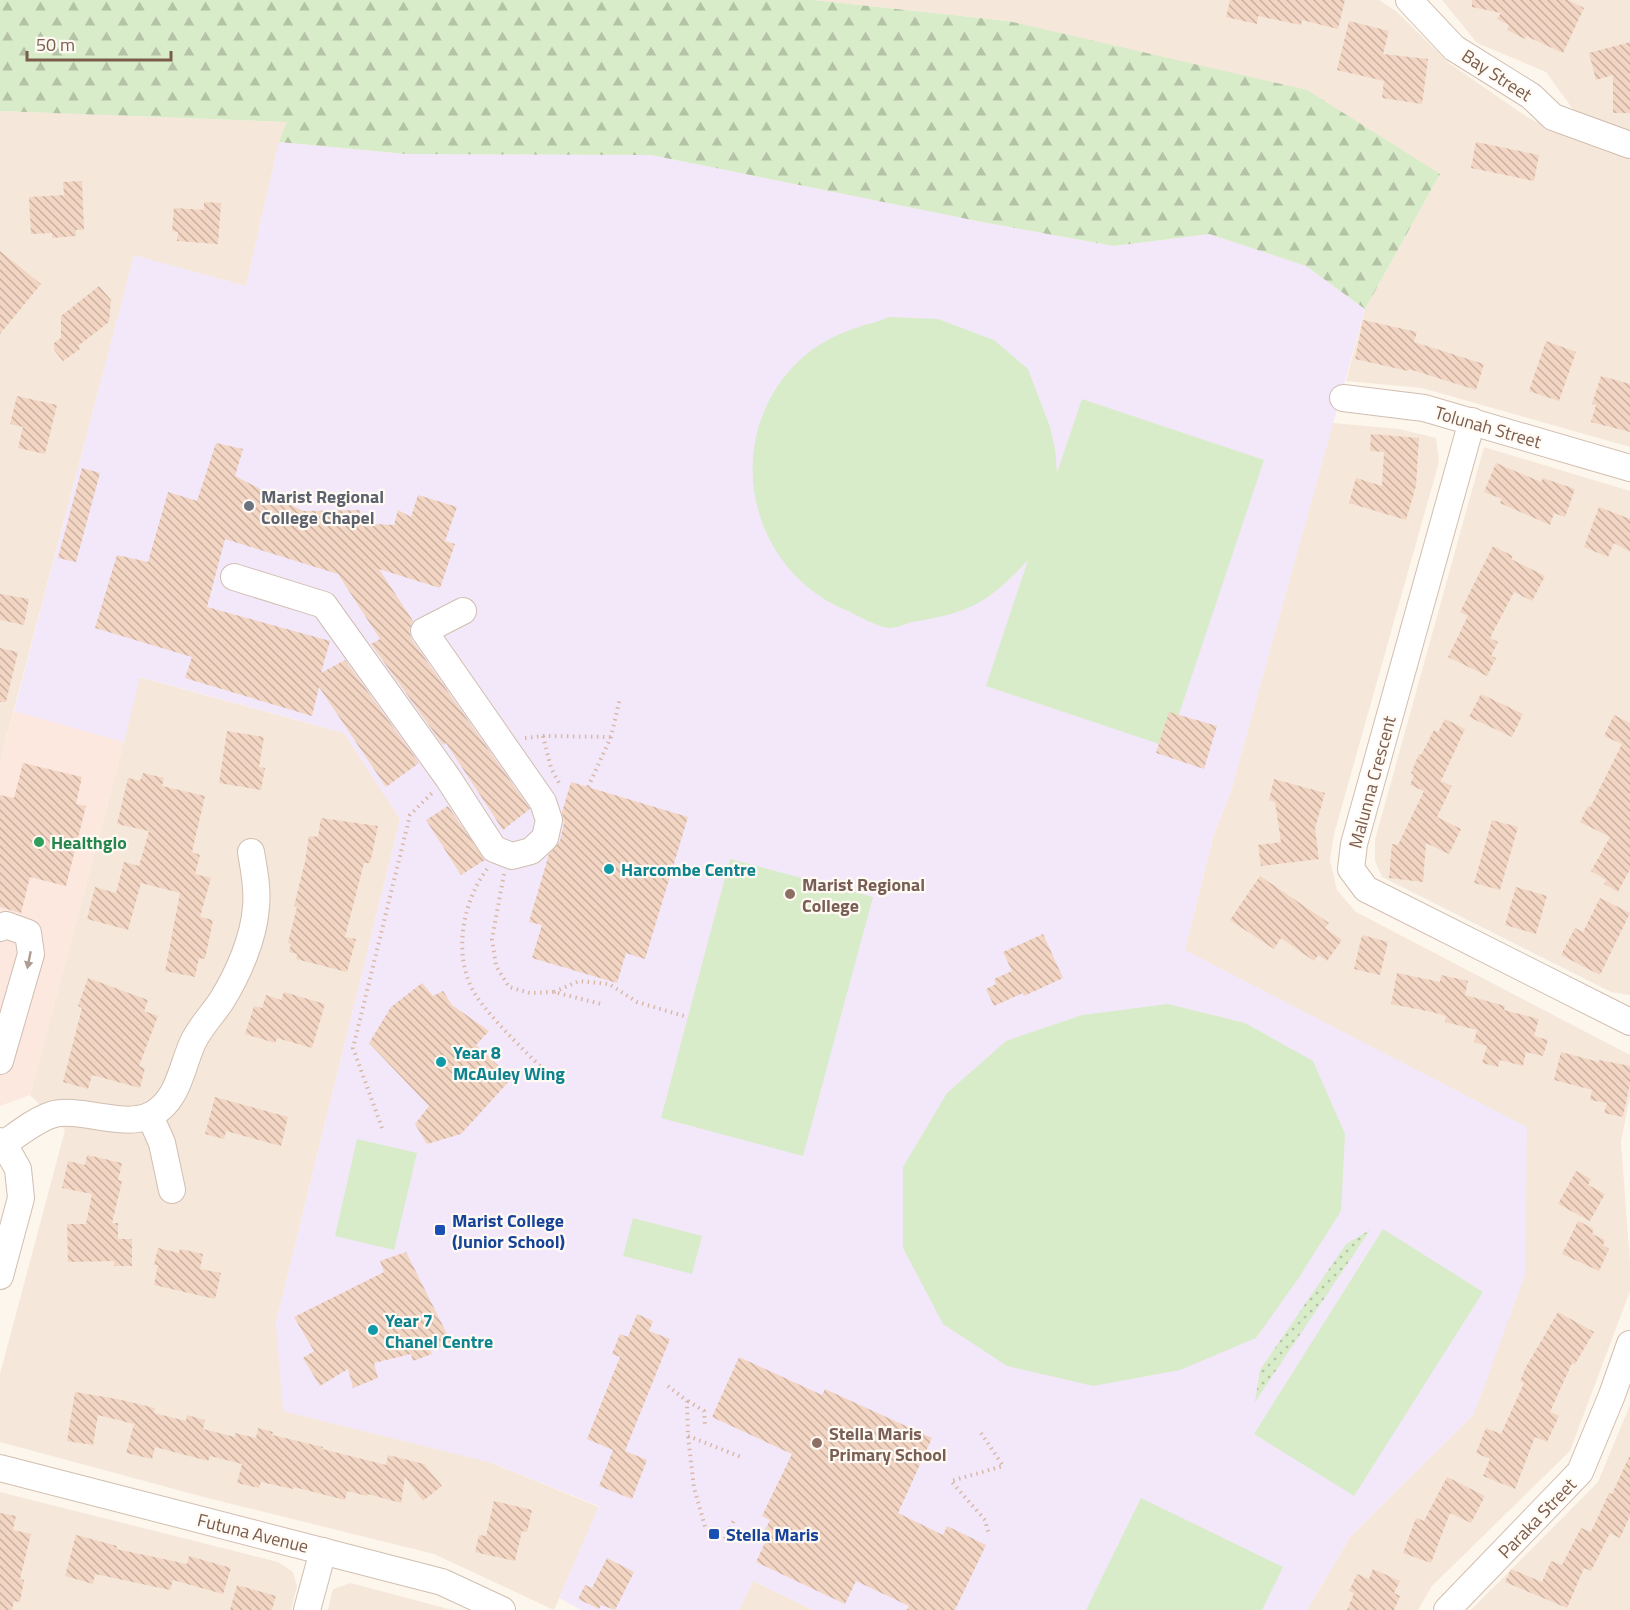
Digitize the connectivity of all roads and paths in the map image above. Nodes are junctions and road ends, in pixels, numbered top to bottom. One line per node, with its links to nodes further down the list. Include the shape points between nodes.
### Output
1 (1409, 0): 2 (street, Bay Street, via 1454,48 1532,96 1553,117)
2 (1630, 145)
3 (1343, 398): 4 (street, Tolunah Street, via 1424,408)
4 (1472, 422): 5 (street, Tolunah Street); 19 (street, Malunna Crescent, via 1354,844 1351,869 1366,889)
5 (1630, 468)
6 (234, 577): 11 (street, via 324,605)
7 (463, 611): 10 (street, via 423,631)
8 (620, 698): 9 (path)
9 (611, 737): 10 (path, via 543,736); 12 (path)
10 (501, 741): 14 (street, via 543,802 549,820 545,838 531,851)
11 (448, 778): 14 (street, via 494,849); 23 (path, via 410,815 353,1048)
12 (588, 787)
13 (251, 852): 22 (street, via 256,907 237,976 194,1040 170,1100)
14 (506, 854): 16 (path, via 492,939 496,966 509,987 530,993); 21 (path, via 481,876 466,909 463,953 467,974 478,998 542,1068)
15 (0, 928): 20 (street, one-way to 20, via 6,925 28,933 31,954)
16 (554, 992): 17 (path); 18 (path, via 579,981 609,984 637,1002)
17 (601, 1004)
18 (684, 1016)
19 (1630, 1022)
20 (0, 1061)
21 (556, 1078)
22 (150, 1116): 24 (street, via 129,1120 52,1114); 25 (street, via 162,1143)
23 (382, 1128)
24 (2, 1143): 26 (street, via 18,1169 21,1198)
25 (172, 1190)
26 (0, 1276)
27 (1630, 1344): 42 (street, Paraka Street, via 1581,1472)
28 (668, 1386): 29 (path)
29 (687, 1401): 30 (path, via 704,1411); 32 (path)
30 (705, 1426)
31 (981, 1433): 37 (path, via 1003,1466 951,1481 985,1520)
32 (688, 1436): 33 (path); 36 (path, via 694,1488)
33 (741, 1457)
34 (0, 1468): 39 (street, Futuna Avenue)
35 (735, 1518): 38 (path)
36 (706, 1530)
37 (989, 1535)
38 (725, 1539)
39 (323, 1551): 40 (street); 41 (street, Futuna Avenue, via 442,1582)
40 (307, 1610)
41 (502, 1610)
42 (1447, 1610)

